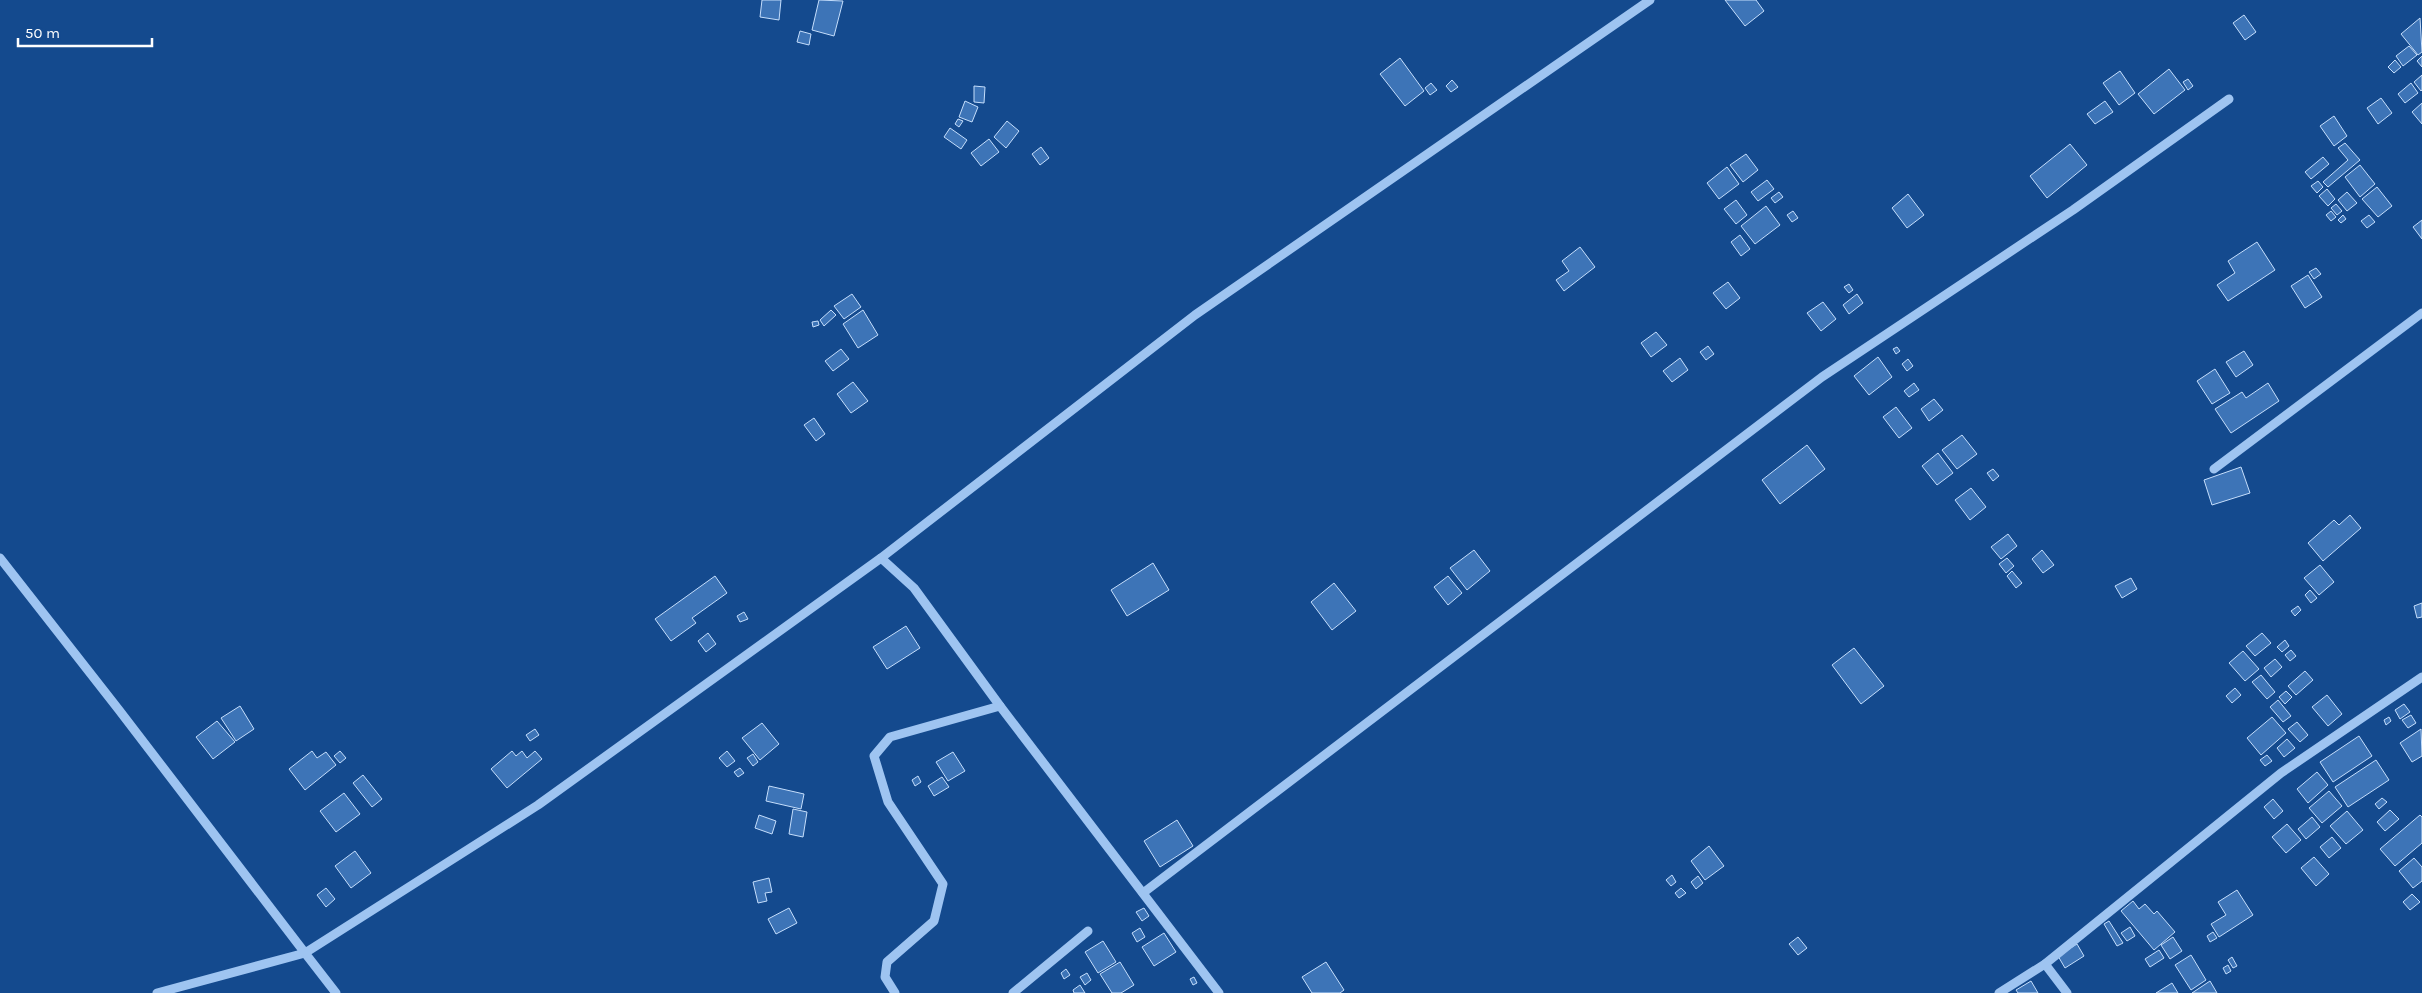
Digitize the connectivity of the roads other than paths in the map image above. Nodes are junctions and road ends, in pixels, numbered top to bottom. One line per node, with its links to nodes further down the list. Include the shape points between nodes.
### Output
1 (1650, 0): 6 (street, via 1195,315)
2 (2229, 99): 10 (street, via 2073,210 1822,378)
3 (2422, 313): 4 (street)
4 (2214, 469)
5 (0, 558): 7 (street)
6 (881, 558): 9 (street, via 914,588); 12 (street, via 538,805)
7 (4, 572): 12 (street, via 119,710)
8 (2422, 677): 13 (street, via 2281,773)
9 (1000, 706): 10 (street); 16 (street, via 890,737 874,756 888,802 943,884 934,921 887,962 884,977)
10 (1143, 893): 18 (street)
11 (1088, 931): 17 (street)
12 (304, 953): 14 (street); 15 (street)
13 (2045, 964): 19 (street); 20 (street)
14 (157, 993)
15 (336, 993)
16 (895, 993)
17 (1013, 993)
18 (1220, 993)
19 (1999, 993)
20 (2067, 993)

